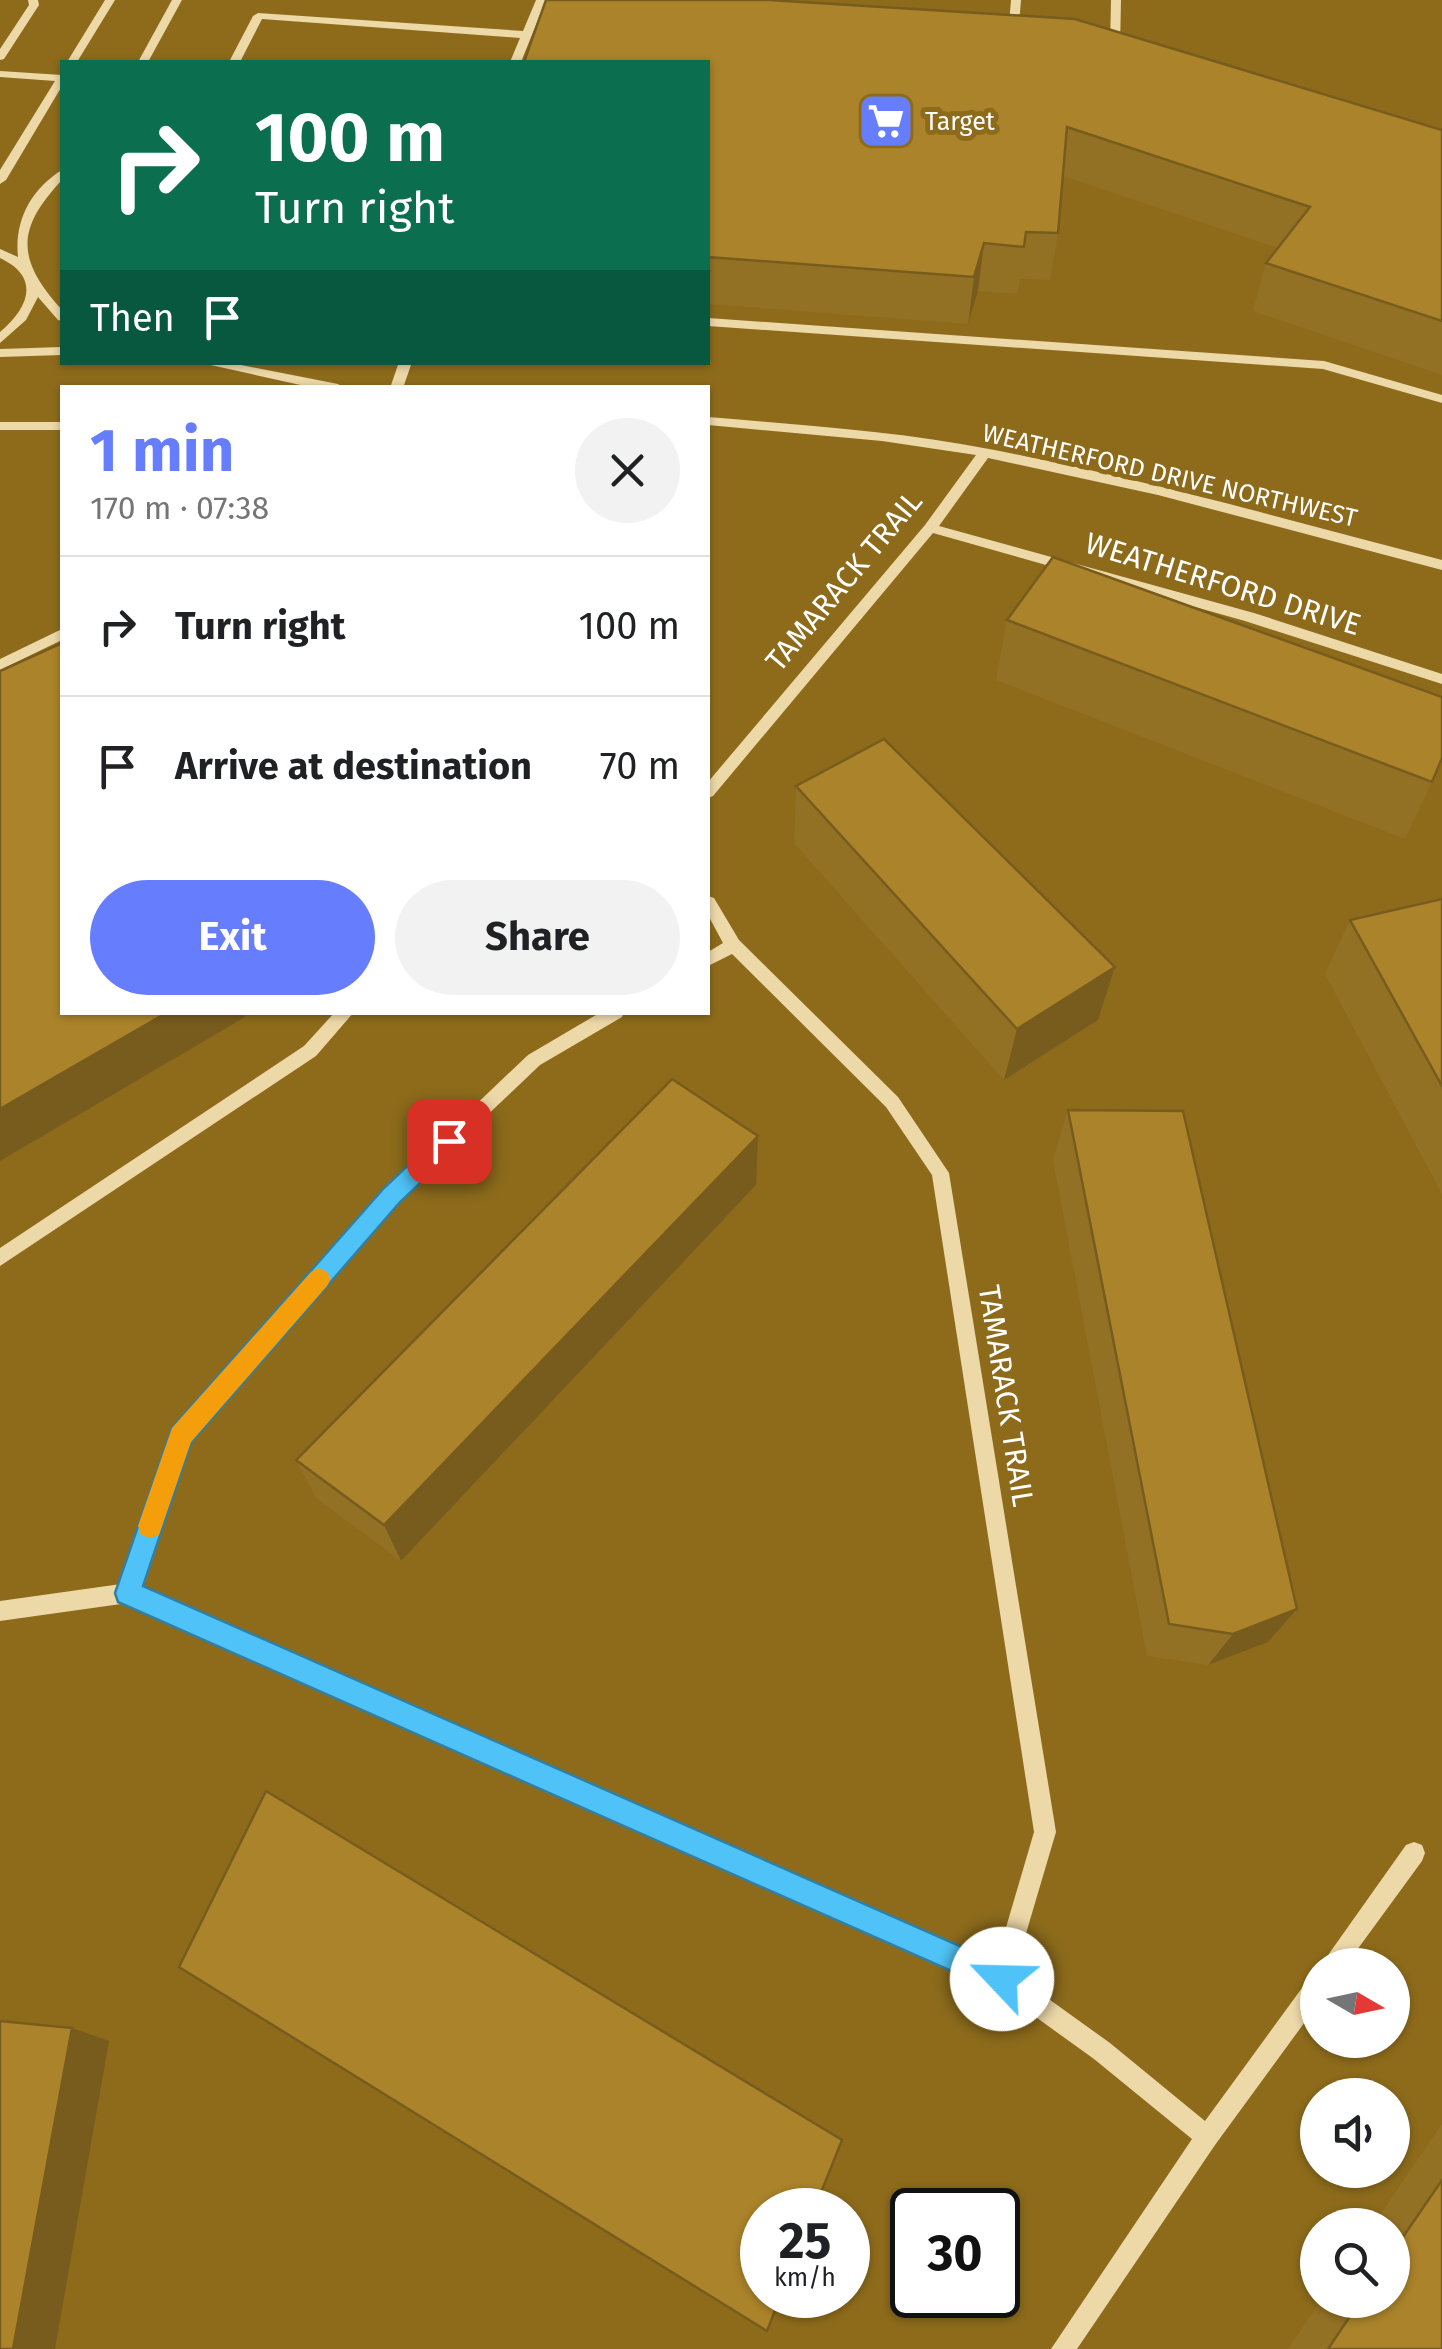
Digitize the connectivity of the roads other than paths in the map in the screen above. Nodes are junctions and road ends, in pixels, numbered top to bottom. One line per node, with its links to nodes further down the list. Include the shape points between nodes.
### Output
1 (32, 0): 14 (street)
2 (110, 0): 15 (street)
3 (177, 0): 16 (street)
4 (540, 0): 7 (street)
5 (1016, 0): 9 (street)
6 (1116, 0): 12 (street)
7 (528, 35): 17 (street, via 258,16); 18 (street)
8 (996, 35): 9 (street)
9 (1013, 37): 10 (street)
10 (1030, 38)
11 (1098, 45): 12 (street)
12 (1115, 46): 13 (street)
13 (1132, 52)
14 (0, 57)
15 (73, 60)
16 (143, 60)
17 (235, 60)
18 (517, 60)
19 (0, 74): 20 (street)
20 (60, 78)
21 (60, 81): 23 (street)
22 (60, 176): 25 (street, via 28,212 19,235)
23 (0, 180)
24 (0, 253): 25 (street)
25 (26, 269): 26 (street)
26 (34, 286): 27 (street); 29 (street, via 31,306)
27 (60, 315)
28 (710, 322): 34 (street, via 1324,365)
29 (0, 339)
30 (60, 351): 31 (street)
31 (0, 353)
32 (218, 365): 33 (street)
33 (322, 385)
34 (1442, 399)
35 (710, 421): 38 (street, WEATHERFORD DRIVE NORTHWEST)
36 (0, 426): 37 (street)
37 (60, 426)
38 (985, 452): 39 (street, TAMARACK TRAIL); 40 (street, WEATHERFORD DRIVE NORTHWEST)
39 (930, 528): 43 (street, WEATHERFORD DRIVE, via 1249,616); 44 (street, TAMARACK TRAIL)
40 (1442, 565)
41 (60, 635): 42 (street)
42 (0, 665)
43 (1442, 679)
44 (710, 790)
45 (710, 905): 46 (street, TAMARACK TRAIL)
46 (733, 945): 47 (street); 55 (street, TAMARACK TRAIL, via 892,1102 940,1173 1046,1832)
47 (710, 959)
48 (343, 1015): 50 (street, via 310,1051)
49 (611, 1015): 51 (street, via 534,1060 392,1195 181,1436)
50 (0, 1258)
51 (128, 1593): 52 (street); 55 (street)
52 (0, 1611)
53 (1414, 1853): 54 (street)
54 (1344, 1948)
55 (1002, 1979): 57 (street)
56 (1300, 2011): 57 (street)
57 (1208, 2137): 58 (street)
58 (1063, 2349)

